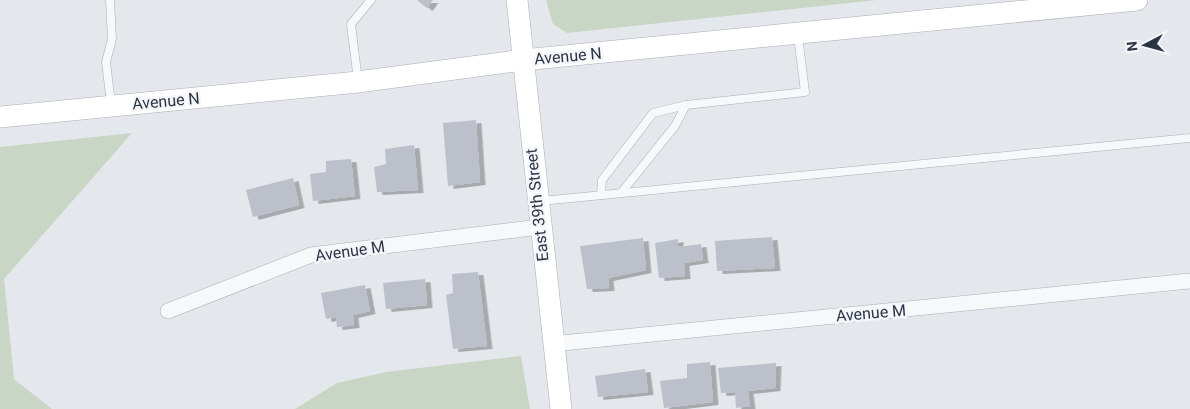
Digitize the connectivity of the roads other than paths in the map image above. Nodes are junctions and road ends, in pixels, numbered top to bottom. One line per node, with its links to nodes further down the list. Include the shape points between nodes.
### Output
1 (110, 0): 9 (lane, via 112,39 106,62)
2 (371, 0): 7 (lane, via 351,24)
3 (517, 0): 6 (main road, East 39th Street)
4 (1137, 0): 5 (main road, Avenue N)
5 (798, 34): 6 (main road, Avenue N); 8 (lane, via 805,92)
6 (523, 60): 7 (main road, Avenue N); 14 (main road, East 39th Street)
7 (358, 82): 9 (main road, Avenue N)
8 (686, 105): 12 (lane, via 675,126); 13 (lane, via 652,113 602,180)
9 (111, 106): 10 (main road, Avenue N)
10 (0, 117)
11 (1190, 138): 12 (lane)
12 (621, 193): 13 (lane)
13 (601, 195): 14 (lane)
14 (537, 201): 15 (main road, East 39th Street)
15 (540, 227): 17 (street, Avenue M, via 311,255); 18 (main road, East 39th Street)
16 (1190, 281): 18 (street, Avenue M)
17 (168, 311)
18 (552, 344): 19 (main road, East 39th Street)
19 (560, 409)

